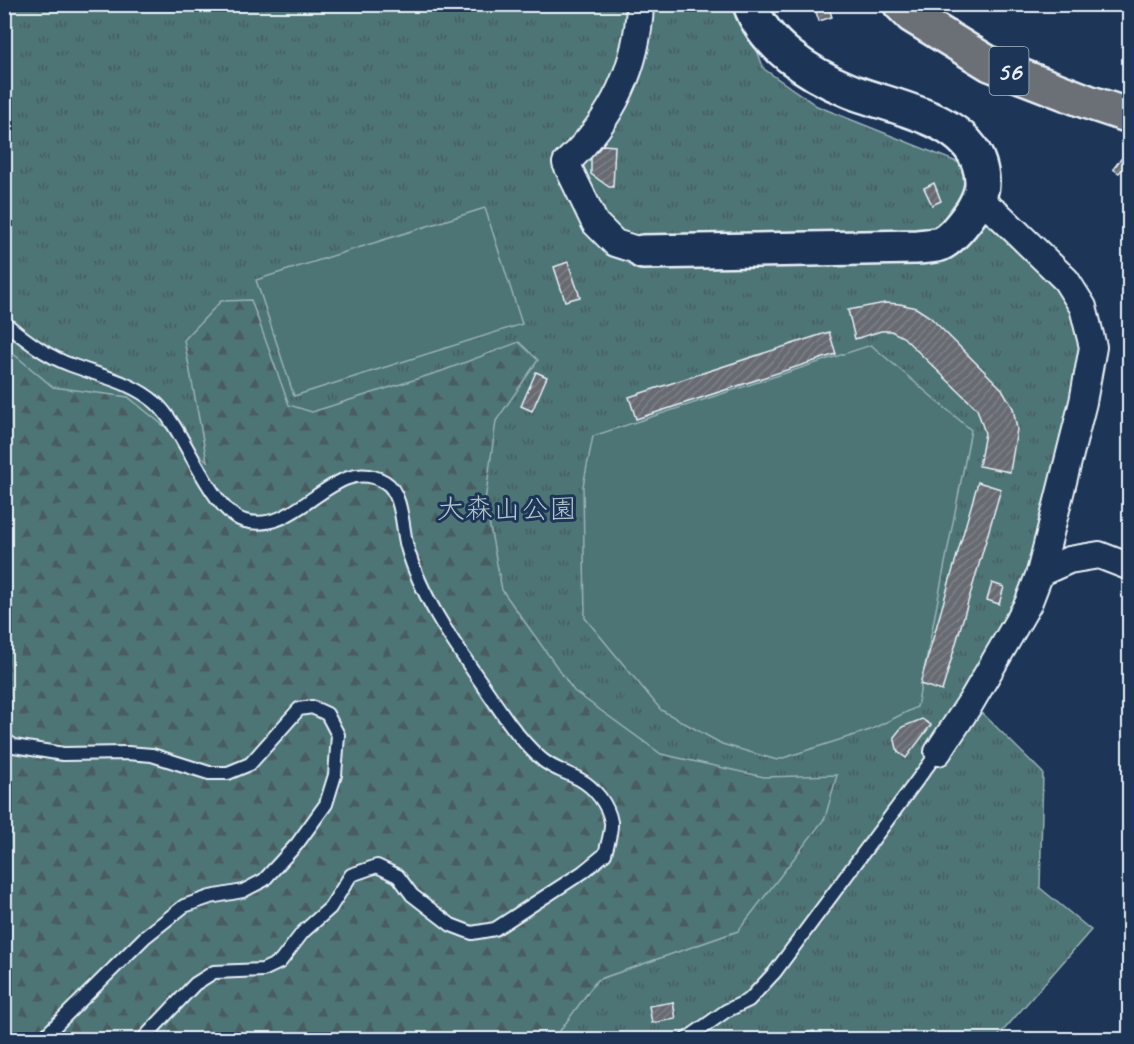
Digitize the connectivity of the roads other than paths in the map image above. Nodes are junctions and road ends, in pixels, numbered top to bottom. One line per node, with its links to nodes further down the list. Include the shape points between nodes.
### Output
1 (640, 4): 6 (street, via 639,26 623,88 588,142 566,163 595,223 615,243)
2 (750, 4): 5 (street, via 765,33 798,63 847,90 932,118 958,135 978,161 983,178)
3 (900, 4): 4 (highway, 56, via 912,16 990,64)
4 (1130, 116)
5 (979, 200): 6 (street, via 962,225 941,244); 9 (street, via 1066,280 1083,307 1093,347)
6 (643, 252)
7 (4, 322): 13 (lane, via 28,342 68,364 127,384 156,403 178,431 226,510 244,521 269,523 292,513 347,476 369,475 388,483 399,502 407,548 429,601 457,648 522,742 547,765 581,780 602,798 611,823 605,854 495,929 472,933 451,925 412,896 398,876 377,866 351,875 330,908 303,932 280,962 263,970 214,972 195,984)
8 (1130, 567): 9 (street, via 1099,555 1069,560)
9 (1040, 573): 11 (street, via 1028,604)
10 (4, 739): 12 (lane, via 14,746 63,754 152,755 209,773 228,773 250,764 299,709 312,707 327,714 338,735 335,775 326,804 264,880 243,891 184,906 146,937)
11 (938, 752): 14 (lane, via 775,972 749,1000)
12 (41, 1040)
13 (142, 1040)
14 (685, 1040)

